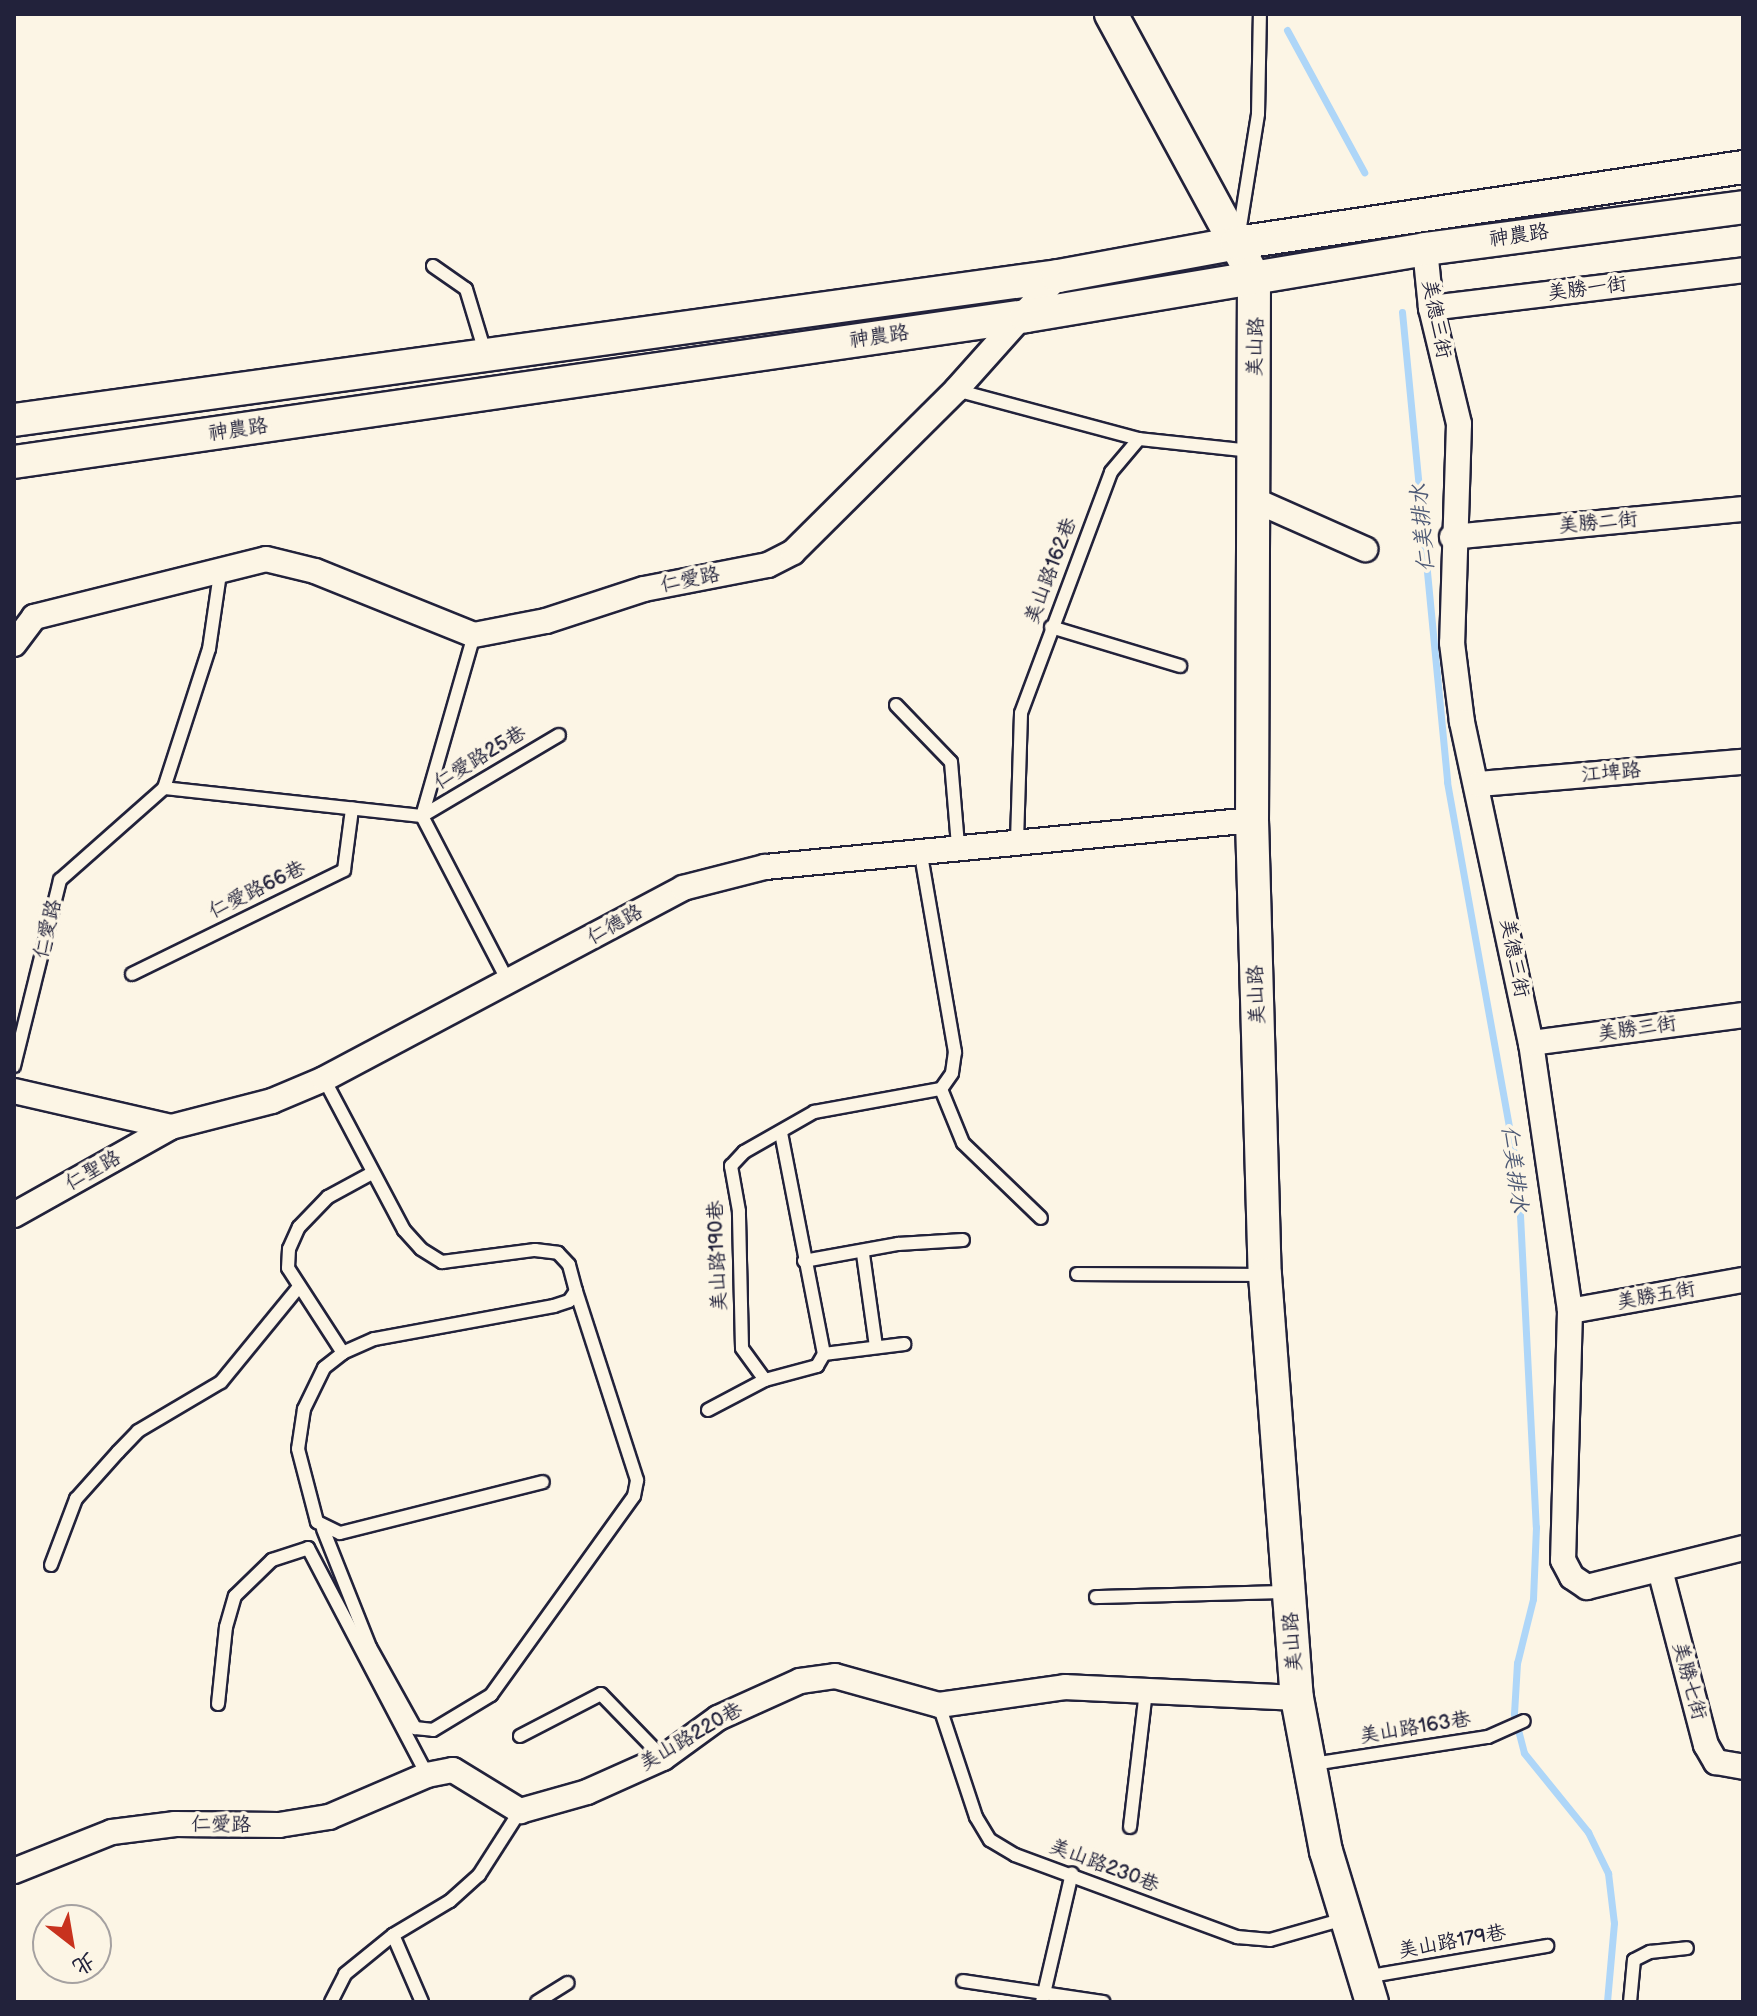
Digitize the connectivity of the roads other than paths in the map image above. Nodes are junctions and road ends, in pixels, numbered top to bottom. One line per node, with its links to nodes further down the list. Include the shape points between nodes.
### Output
1 (1111, 14): 5 (street, 美山路)
2 (1260, 14): 5 (lane, via 1258,114)
3 (1743, 167): 5 (street, 神農路)
4 (1743, 207): 6 (street, 神農路)
5 (1237, 243): 9 (street, 神農路); 10 (street, 美山路)
6 (1425, 249): 10 (street, 神農路); 11 (street, 美德三街)
7 (433, 266): 13 (lane, via 466,289)
8 (1743, 270): 11 (street, 美勝一街)
9 (1058, 276): 12 (street, 仁愛路); 13 (street, 神農路)
10 (1254, 277): 12 (street, 神農路); 17 (street, 美山路)
11 (1431, 308): 21 (street, 美德三街, via 1459,424)
12 (1026, 316): 14 (street, 仁愛路); 18 (street, 神農路)
13 (486, 355): 15 (street, 神農路)
14 (956, 390): 16 (lane); 25 (street, 仁愛路, via 793,552 768,565 644,589 546,621)
15 (14, 420)
16 (1139, 439): 17 (lane); 24 (lane, 美山路162巷, via 1111,472)
17 (1252, 451): 19 (street, 美山路)
18 (14, 462)
19 (1252, 499): 22 (street); 35 (street, 美山路)
20 (1743, 509): 21 (street, 美勝二街)
21 (1452, 537): 31 (street, 美德三街, via 1452,643 1462,722)
22 (1365, 549)
23 (221, 567): 25 (street, via 266,559 315,571); 26 (street, via 34,617); 32 (lane, via 209,649)
24 (1051, 627): 27 (lane); 36 (lane, 美山路162巷, via 1021,713)
25 (474, 635): 34 (lane)
26 (14, 644)
27 (1180, 666)
28 (896, 705): 37 (lane, via 951,762)
29 (559, 735): 34 (lane, 仁愛路25巷)
30 (1743, 762): 31 (street, 江埤路)
31 (1479, 784): 42 (street, 美德三街)
32 (164, 788): 33 (lane); 43 (lane, 仁愛路, via 60,880)
33 (352, 809): 34 (lane); 39 (lane, 仁愛路66巷, via 344,870)
34 (422, 816): 40 (lane)
35 (1252, 820): 36 (street, 仁德路); 56 (street, 美山路)
36 (1017, 841): 37 (street, 仁德路)
37 (958, 846): 38 (street, 仁德路)
38 (920, 850): 40 (street, 仁德路, via 765,867 683,888); 45 (lane, via 955,1052 952,1073)
39 (132, 974)
40 (509, 983): 44 (street, 仁德路)
41 (1743, 1015): 42 (street, 美勝三街)
42 (1531, 1043): 60 (street, 美德三街)
43 (14, 1066)
44 (324, 1079): 47 (street, 仁德路, via 272,1101); 49 (lane)
45 (941, 1089): 48 (lane, 美山路190巷, via 814,1112); 51 (lane, via 963,1143)
46 (14, 1091): 47 (street, 仁德路)
47 (171, 1127): 50 (street, 仁聖路)
48 (781, 1133): 54 (lane); 65 (lane, 美山路190巷, via 744,1152 731,1166 739,1211 742,1348)
49 (372, 1173): 58 (lane, via 328,1197 299,1227 288,1268); 59 (lane, via 404,1230 442,1262 535,1250 558,1253 569,1265)
50 (14, 1215)
51 (1041, 1218)
52 (963, 1240): 53 (lane, via 898,1244)
53 (863, 1254): 54 (lane); 62 (lane)
54 (804, 1261): 64 (lane)
55 (1077, 1274): 56 (lane)
56 (1265, 1275): 72 (street, 美山路)
57 (1743, 1280): 60 (street, 美勝五街)
58 (298, 1288): 63 (lane); 70 (lane, via 221,1382 138,1431 76,1499)
59 (576, 1291): 63 (lane, via 569,1301 554,1306 404,1331); 68 (lane, via 637,1480 634,1496 491,1695 433,1730 415,1728 370,1647)
60 (1570, 1311): 71 (street, 美德三街, via 1563,1560 1572,1577 1587,1587)
61 (904, 1344): 62 (lane)
62 (876, 1347): 64 (lane)
63 (343, 1353): 68 (lane, via 324,1368 304,1409 298,1449)
64 (824, 1354): 65 (lane, via 817,1366)
65 (765, 1380): 66 (lane)
66 (708, 1410)
67 (543, 1482): 68 (lane, via 340,1533)
68 (323, 1529)
69 (1743, 1548): 71 (street)
70 (51, 1565)
71 (1660, 1570): 82 (street, 美勝七街, via 1706,1745 1716,1762)
72 (1289, 1592): 73 (lane); 75 (street, 美山路)
73 (1096, 1597)
74 (1146, 1691): 75 (street, 美山路220巷); 77 (street, 美山路220巷, via 1065,1687); 85 (lane)
75 (1297, 1698): 81 (street, 美山路)
76 (218, 1704): 83 (lane, via 226,1627 235,1596 272,1560 308,1548)
77 (939, 1705): 80 (street, 美山路220巷, via 835,1676 800,1681 718,1718); 87 (lane, 美山路230巷, via 976,1817 990,1840 1015,1855)
78 (1524, 1721): 81 (lane, 美山路163巷, via 1488,1737)
79 (520, 1736): 80 (lane, via 601,1694)
80 (663, 1758): 84 (street, 美山路220巷, via 587,1792)
81 (1310, 1765): 88 (street, 美山路)
82 (1743, 1767)
83 (427, 1775): 84 (street, via 453,1770); 86 (street, 仁愛路, via 329,1817 279,1825 175,1824 112,1832)
84 (520, 1811): 89 (lane, via 479,1875 450,1901)
85 (1130, 1827)
86 (14, 1871)
87 (1072, 1873): 88 (lane, 美山路230巷, via 1237,1937 1270,1940); 95 (lane)
88 (1346, 1919): 94 (street, 美山路)
89 (393, 1935): 96 (lane, via 345,1974); 97 (lane)
90 (1547, 1946): 94 (lane, 美山路179巷)
91 (1687, 1948): 100 (lane, via 1650,1952 1634,1960)
92 (963, 1981): 95 (lane)
93 (568, 1983): 98 (lane)
94 (1368, 1990)
95 (1043, 1996): 99 (lane)
96 (331, 2002)
97 (422, 2002)
98 (537, 2002)
99 (1103, 2002)
100 (1630, 2002)

